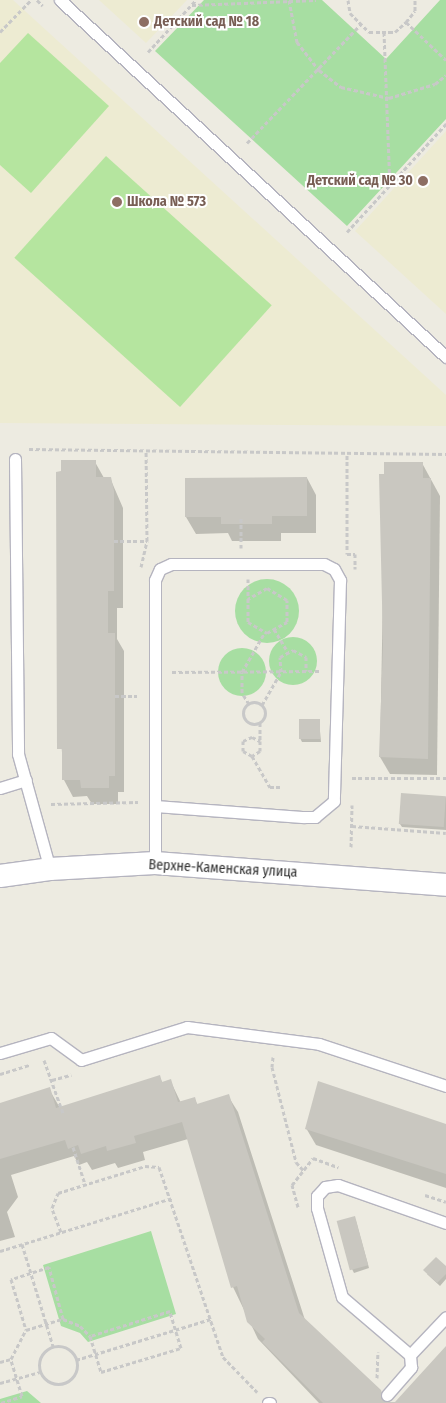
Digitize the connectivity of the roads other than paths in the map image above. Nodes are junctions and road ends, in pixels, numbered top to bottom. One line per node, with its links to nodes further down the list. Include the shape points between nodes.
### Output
1 (60, 0): 2 (lane)
2 (446, 357)
3 (15, 459): 4 (lane, via 18,754)
4 (26, 780): 5 (lane); 8 (lane)
5 (0, 788)
6 (157, 804): 6 (lane, via 155,580 160,569 170,564 324,564 334,569 340,580 338,778 334,801 315,816); 7 (lane)
7 (155, 863): 8 (street, Верхне-Каменская улица); 10 (street, Верхне-Каменская улица)
8 (50, 868): 9 (street, Верхне-Каменская улица)
9 (0, 876)
10 (446, 885)
11 (0, 1053): 12 (lane, via 51,1038 82,1060 187,1027 319,1044)
12 (446, 1086)
13 (446, 1223): 15 (lane, via 338,1185 325,1187 318,1196 317,1208 342,1297)
14 (446, 1317): 15 (lane)
15 (410, 1356): 16 (lane, via 411,1368)
16 (387, 1395)

